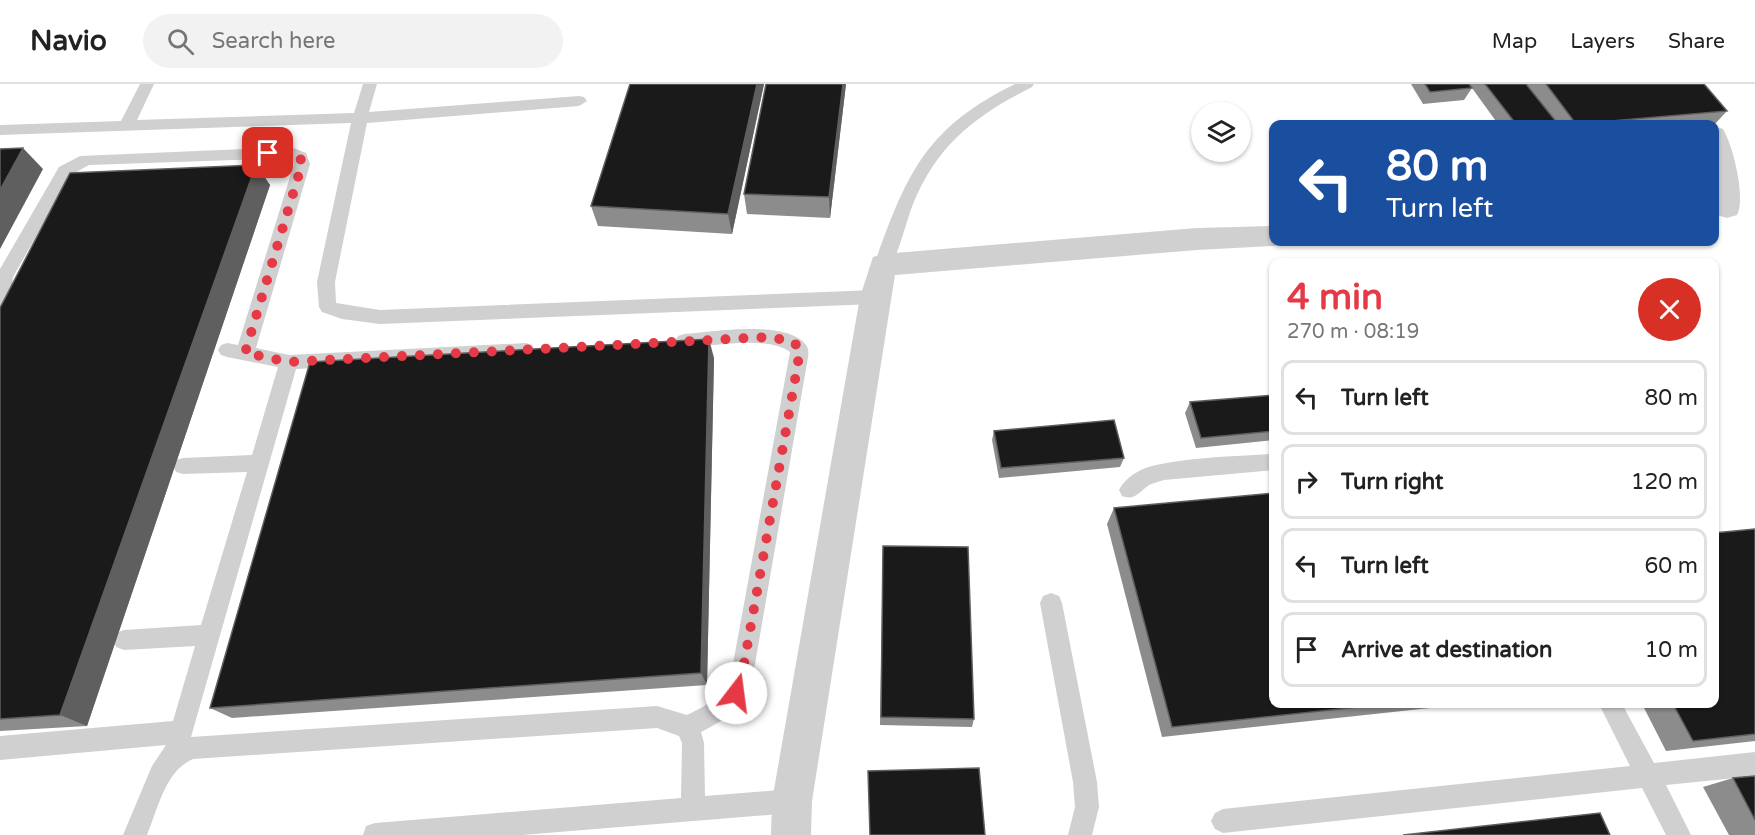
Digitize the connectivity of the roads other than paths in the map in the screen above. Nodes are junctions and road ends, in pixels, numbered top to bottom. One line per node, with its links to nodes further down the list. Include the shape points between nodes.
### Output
1 (147, 84): 6 (lane)
2 (370, 84): 5 (lane)
3 (1027, 84): 12 (lane, via 967,117 924,164 902,208)
4 (579, 101): 5 (lane)
5 (360, 118): 6 (lane); 12 (lane, via 326,282 328,307 342,312 380,317)
6 (127, 125): 7 (lane)
7 (0, 130)
8 (1719, 154): 9 (street)
9 (1721, 208): 10 (street)
10 (1755, 210)
11 (1269, 236): 12 (street, via 1163,242)
12 (879, 281): 32 (street)
13 (0, 299): 14 (lane, via 6,316); 17 (lane, via 4,277 65,171 86,160 291,152 300,157 302,164 236,352)
14 (0, 329)
15 (664, 342): 26 (lane, via 769,337 794,342 799,349 736,693 715,713)
16 (547, 349): 17 (lane)
17 (289, 362): 19 (lane)
18 (1269, 462): 21 (lane, via 1164,472 1145,477)
19 (260, 463): 20 (lane); 23 (lane)
20 (183, 466)
21 (1129, 490)
22 (1051, 603): 38 (lane, via 1085,782 1087,807)
23 (210, 635): 24 (lane); 27 (lane)
24 (124, 640)
25 (1612, 708): 31 (lane)
26 (688, 727): 29 (lane, via 657,717 193,748); 33 (lane, via 693,743)
27 (181, 732): 28 (lane); 29 (lane)
28 (0, 748)
29 (174, 756): 35 (lane, via 153,789)
30 (1755, 764): 31 (lane)
31 (1648, 775): 34 (lane); 39 (lane)
32 (792, 801): 33 (lane); 37 (street)
33 (693, 809): 36 (lane)
34 (1223, 821)
35 (135, 835)
36 (375, 835)
37 (791, 835)
38 (1080, 835)
39 (1679, 835)

